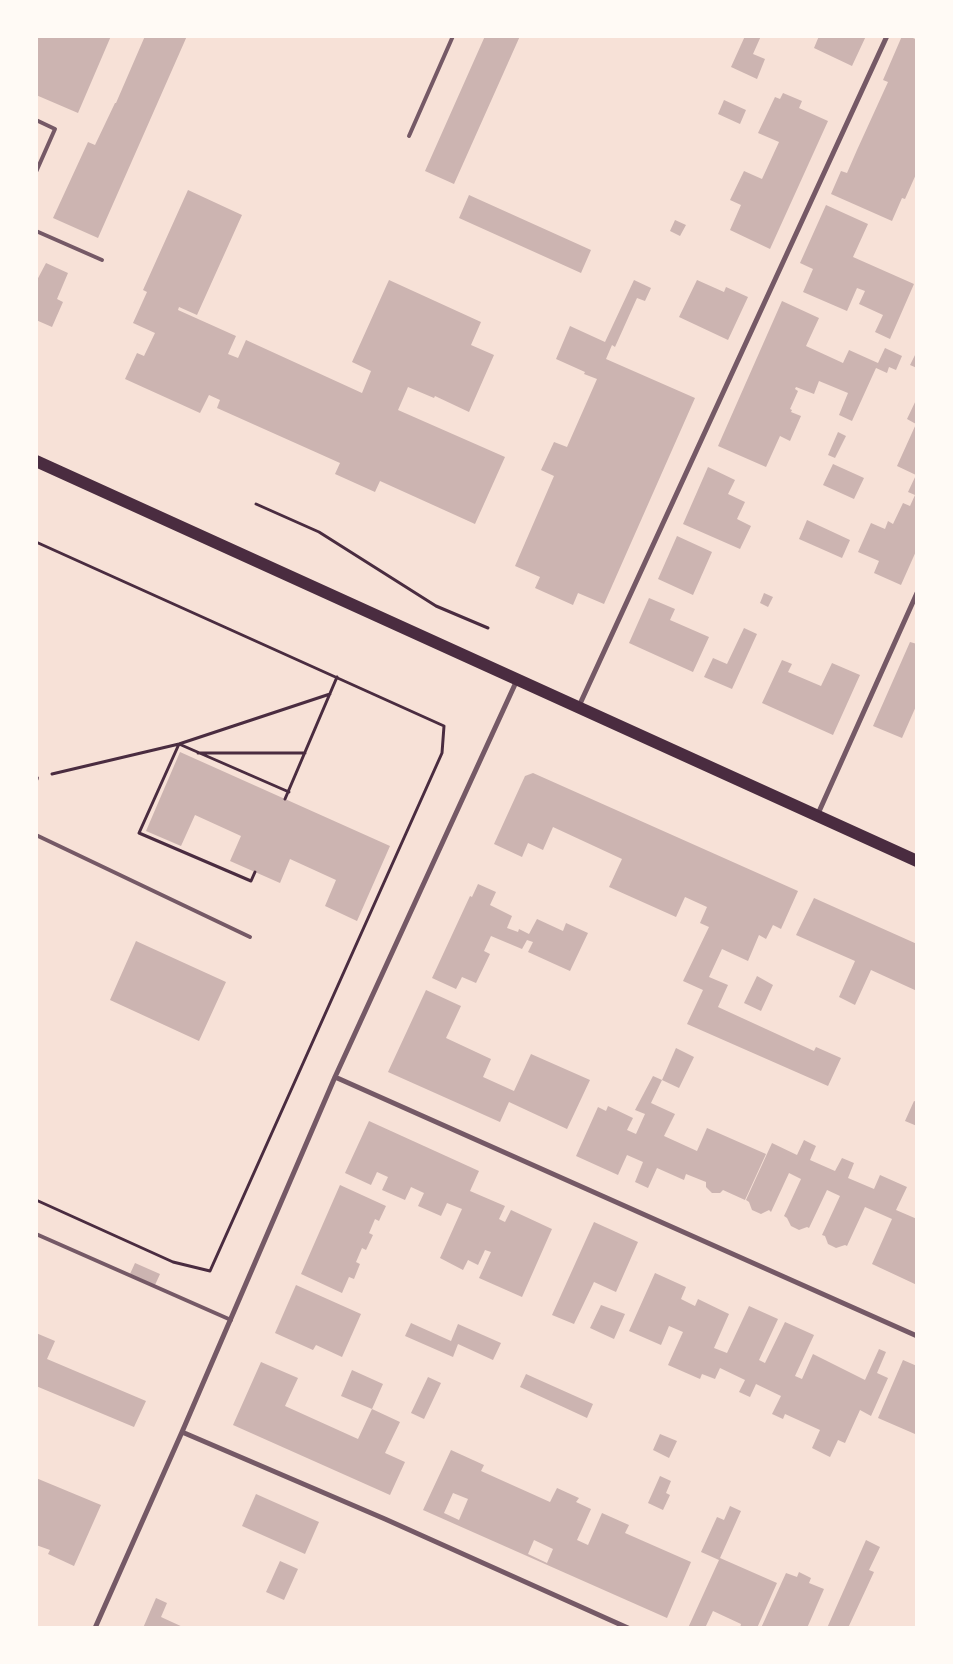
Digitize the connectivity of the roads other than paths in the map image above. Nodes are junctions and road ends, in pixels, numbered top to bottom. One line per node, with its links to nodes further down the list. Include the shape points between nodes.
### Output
1 (453, 36): 4 (lane)
2 (887, 36): 11 (street)
3 (36, 120): 5 (lane, via 55,129)
4 (409, 136)
5 (36, 172)
6 (36, 231): 7 (lane)
7 (102, 260)
8 (36, 461): 10 (main road)
9 (917, 593): 12 (street)
10 (517, 679): 11 (main road); 16 (street)
11 (579, 707): 12 (main road)
12 (817, 816): 14 (main road)
13 (36, 834): 15 (lane)
14 (917, 861)
15 (250, 936)
16 (335, 1077): 18 (street); 19 (street)
17 (36, 1234): 18 (lane)
18 (231, 1320): 20 (street)
19 (917, 1336)
20 (182, 1432): 21 (street); 22 (street)
21 (95, 1628)
22 (628, 1628)

